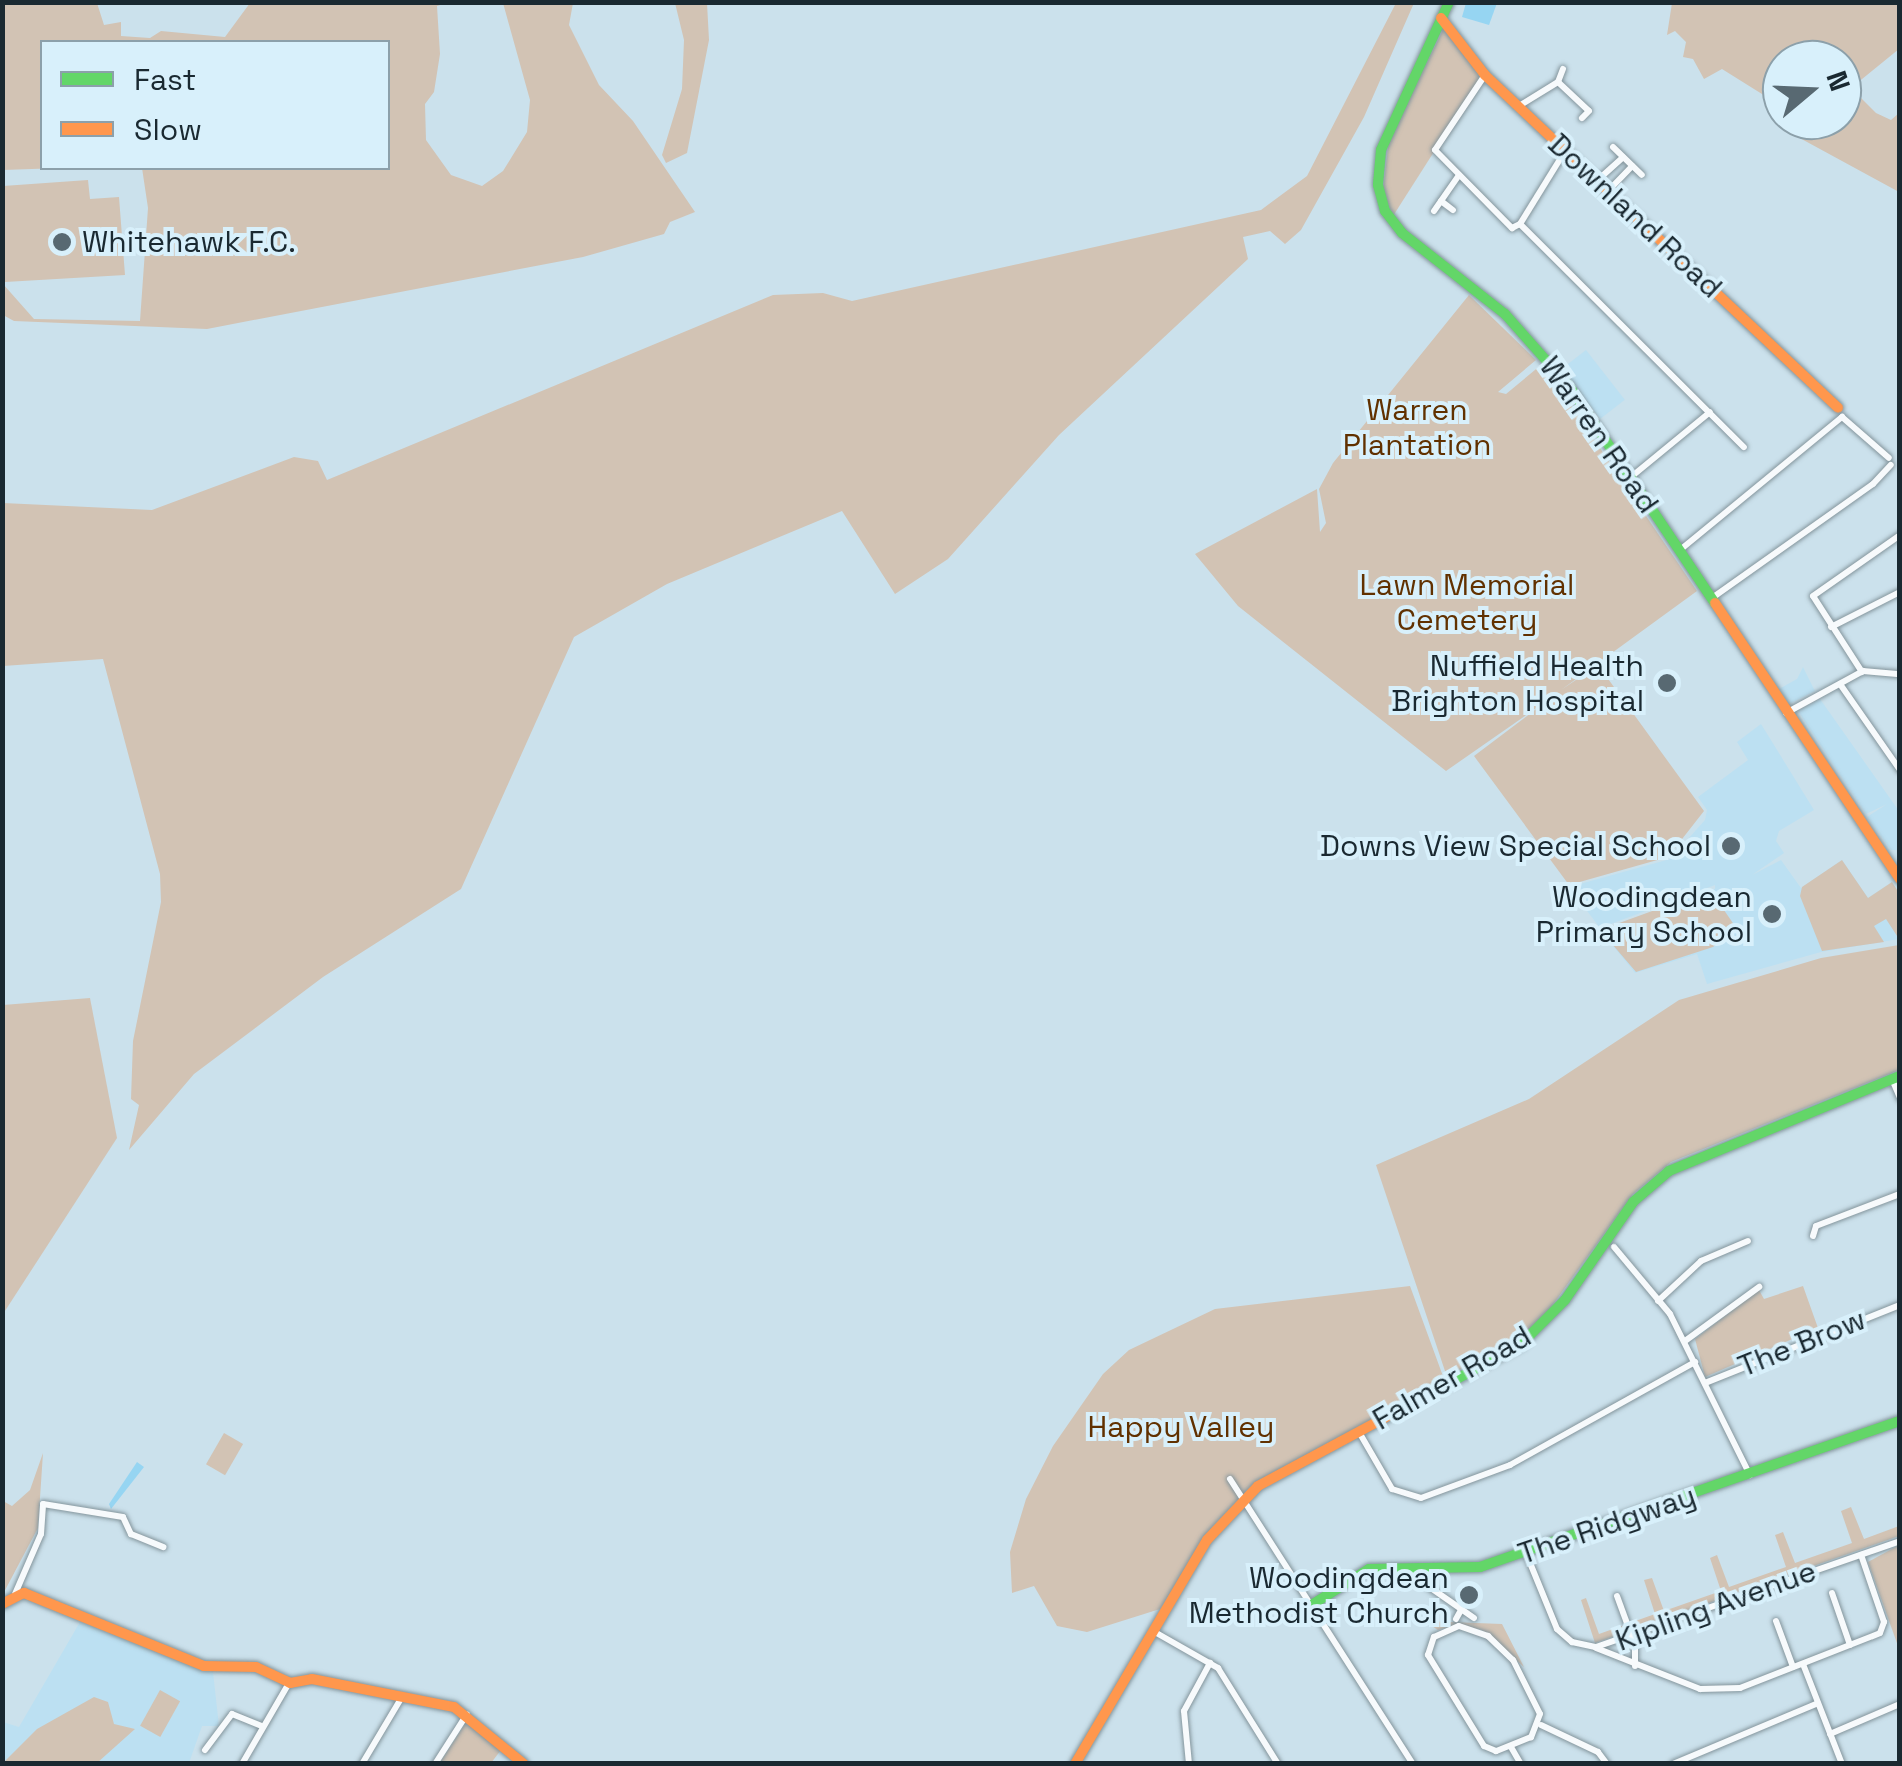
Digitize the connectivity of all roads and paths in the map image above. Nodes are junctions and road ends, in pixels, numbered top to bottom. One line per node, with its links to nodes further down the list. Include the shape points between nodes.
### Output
1 (1448, 2): 2 (street, Warren Road)
2 (1441, 18): 4 (street, Downland Road); 23 (street, Warren Road, via 1381,150 1378,184 1385,210 1402,233 1470,283 1530,340)
3 (1563, 69): 5 (street)
4 (1484, 75): 6 (street, Downland Road); 12 (street, via 1436,151)
5 (1558, 82): 6 (street); 7 (street, via 1593,108)
6 (1518, 107): 9 (street, Downland Road)
7 (1582, 118)
8 (1613, 147): 10 (street)
9 (1566, 150): 14 (street, Downland Road); 19 (street)
10 (1623, 157): 11 (street); 14 (street)
11 (1632, 166): 13 (street); 15 (street)
12 (1459, 175): 16 (street); 19 (street, via 1511,227)
13 (1642, 175)
14 (1600, 178): 15 (street, Downland Road)
15 (1610, 189): 21 (street, Downland Road)
16 (1442, 201): 17 (street); 18 (street)
17 (1450, 210)
18 (1434, 211)
19 (1520, 224): 20 (street)
20 (1710, 412): 22 (street); 23 (street)
21 (1841, 412): 25 (street); 27 (street, Downland Road, via 1890,461)
22 (1744, 447)
23 (1631, 477): 25 (street, Warren Road)
24 (1900, 535): 28 (street, via 1812,596)
25 (1679, 550): 27 (street, Warren Road)
26 (1900, 592): 28 (street)
27 (1711, 599): 32 (street, Warren Road)
28 (1830, 627): 29 (street)
29 (1862, 672): 30 (street); 31 (street)
30 (1900, 674)
31 (1840, 684): 32 (street); 33 (street)
32 (1785, 714): 35 (street, Warren Road)
33 (1900, 770)
34 (1900, 855): 35 (street)
35 (1887, 862): 36 (street, Warren Road)
36 (1900, 879)
37 (1896, 1078): 38 (street); 50 (street, Falmer Road, via 1669,1171 1628,1208 1532,1336)
38 (1900, 1098)
39 (1900, 1194): 40 (street, via 1816,1226)
40 (1813, 1236)
41 (1748, 1241): 44 (street, via 1700,1261)
42 (1614, 1247): 44 (street)
43 (1759, 1287): 46 (street, via 1743,1291)
44 (1658, 1302): 46 (street)
45 (1900, 1304): 48 (street, The Brow)
46 (1686, 1341): 47 (street)
47 (1695, 1362): 48 (street); 50 (street, via 1522,1458 1421,1498 1392,1489)
48 (1705, 1383): 51 (street)
49 (1900, 1420): 51 (street, The Ridgway)
50 (1358, 1431): 53 (street, Falmer Road)
51 (1750, 1476): 56 (street, The Ridgway)
52 (1230, 1479): 53 (street)
53 (1246, 1497): 63 (street); 68 (street, Falmer Road, via 1210,1536)
54 (1900, 1541): 57 (street, Kipling Avenue)
55 (163, 1547): 59 (street, via 131,1534 123,1517 43,1504 41,1534)
56 (1526, 1553): 58 (street, The Ridgway, via 1467,1570); 71 (street, Kipling Avenue, via 1557,1629 1572,1642)
57 (1861, 1555): 69 (street, Kipling Avenue); 70 (street, via 1884,1624 1879,1634)
58 (1425, 1570): 63 (street, The Ridgway, via 1368,1569); 64 (street, via 1426,1585)
59 (16, 1594): 62 (street); 76 (street, via 196,1664 256,1667)
60 (1617, 1596): 69 (street)
61 (1836, 1596): 70 (street)
62 (2, 1604)
63 (1313, 1604): 93 (street)
64 (1462, 1610): 65 (street); 66 (street)
65 (1474, 1618)
66 (1456, 1619)
67 (1776, 1620): 75 (street)
68 (1153, 1631): 72 (street); 90 (street, Falmer Road)
69 (1633, 1637): 71 (street, Kipling Avenue); 74 (street)
70 (1850, 1645): 73 (street)
71 (1596, 1647): 74 (street)
72 (1210, 1663): 91 (street, via 1184,1711); 92 (street, via 1223,1673)
73 (1802, 1664): 75 (street); 78 (street)
74 (1635, 1666): 75 (street, via 1716,1692)
75 (1792, 1667)
76 (290, 1683): 77 (street, via 306,1678); 82 (street)
77 (403, 1696): 80 (street); 87 (street)
78 (1818, 1703): 83 (street); 96 (street)
79 (1895, 1703): 83 (street)
80 (468, 1713): 88 (street); 89 (street)
81 (1541, 1725): 84 (street); 84 (street, via 1504,1650 1466,1628 1440,1632 1428,1649 1434,1668 1484,1746 1493,1752); 95 (street, via 1572,1736)
82 (262, 1726): 85 (street, via 234,1713 207,1733); 86 (street)
83 (1830, 1734): 97 (street)
84 (1511, 1747): 94 (street)
85 (204, 1750)
86 (242, 1764)
87 (362, 1764)
88 (435, 1764)
89 (524, 1764)
90 (1075, 1764)
91 (1188, 1764)
92 (1278, 1764)
93 (1413, 1764)
94 (1520, 1764)
95 (1607, 1764)
96 (1673, 1764)
97 (1842, 1764)

